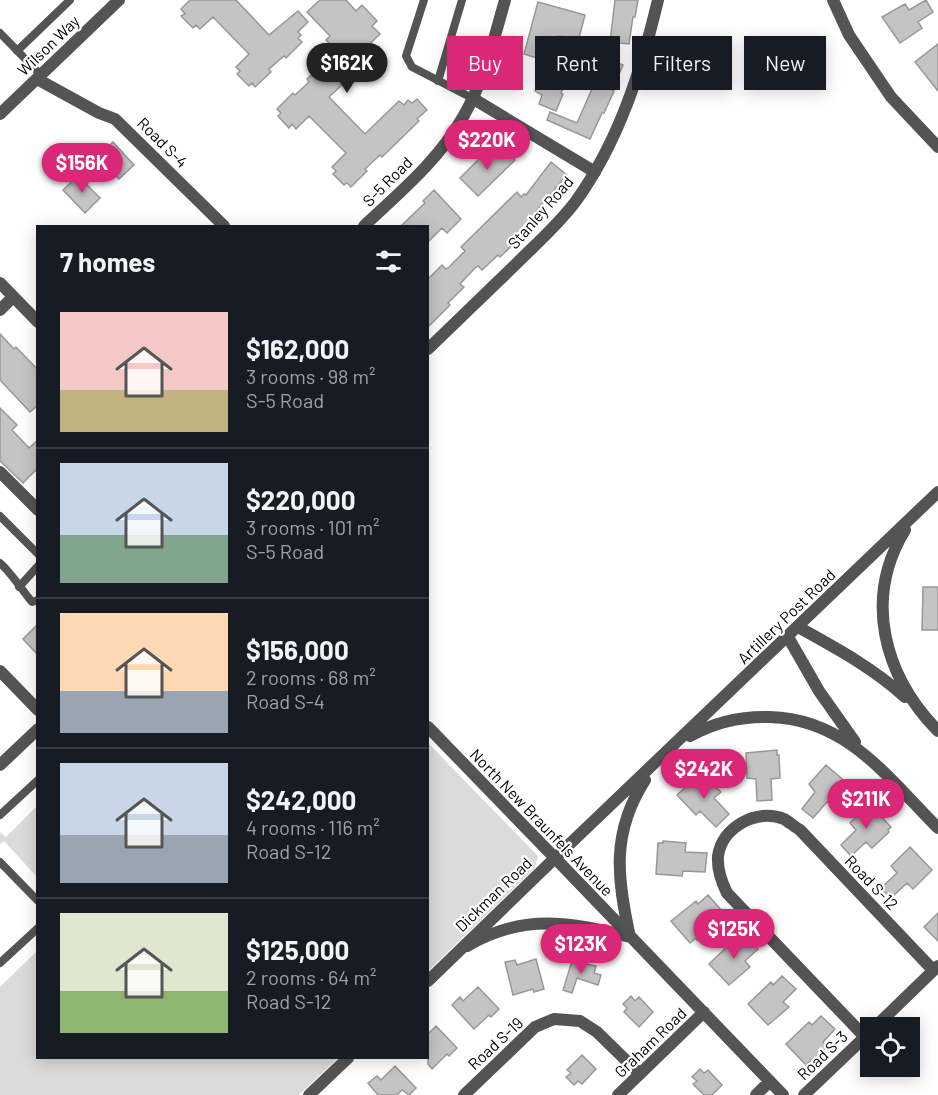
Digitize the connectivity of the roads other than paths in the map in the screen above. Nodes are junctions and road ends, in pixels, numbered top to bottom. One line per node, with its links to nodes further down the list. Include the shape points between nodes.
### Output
1 (70, 0): 9 (lane)
2 (119, 0): 10 (street, Wilson Way)
3 (424, 0): 11 (lane, via 406,56 412,67)
4 (462, 0): 11 (lane)
5 (505, 0): 12 (street)
6 (658, 0): 15 (street, Stanley Road, via 632,93)
7 (833, 0): 14 (street, via 849,35 891,97)
8 (0, 33): 9 (lane)
9 (17, 51): 10 (lane)
10 (39, 77): 13 (street, Wilson Way); 16 (street, Road S-4, via 115,119)
11 (438, 81): 12 (lane)
12 (472, 98): 15 (street); 17 (street, S-5 Road, via 464,117 433,158)
13 (0, 114)
14 (938, 147)
15 (595, 172): 22 (street, Stanley Road, via 553,226)
16 (223, 225)
17 (365, 225)
18 (0, 283): 19 (street)
19 (13, 297): 20 (street); 21 (street)
20 (0, 310)
21 (36, 320)
22 (429, 348)
23 (0, 472): 25 (street)
24 (938, 492): 27 (street, Artillery Post Road)
25 (36, 508)
26 (0, 516): 28 (lane)
27 (912, 518): 33 (street, Artillery Post Road); 37 (street, via 889,567 883,600 884,629 898,676)
28 (36, 552)
29 (0, 562): 31 (lane)
30 (36, 568): 31 (lane)
31 (19, 587): 32 (lane, via 32,602)
32 (36, 601)
33 (798, 627): 34 (street, Artillery Post Road); 37 (street, via 886,680)
34 (788, 637): 41 (street, Artillery Post Road); 42 (street, via 819,691)
35 (0, 671): 36 (street)
36 (36, 708)
37 (919, 710): 40 (street)
38 (429, 728): 48 (street, North New Braunfels Avenue)
39 (36, 731): 44 (street)
40 (938, 731)
41 (674, 746): 42 (street, via 709,727 754,716 815,724); 43 (street, Artillery Post Road)
42 (861, 750): 47 (street)
43 (656, 764): 48 (street, Artillery Post Road); 52 (street, Artillery Post Road, via 631,805 619,849 619,879)
44 (0, 765)
45 (36, 782): 46 (lane)
46 (0, 815)
47 (938, 828)
48 (555, 858): 52 (street, North New Braunfels Avenue); 53 (street, Dickman Road)
49 (0, 862): 50 (lane)
50 (36, 899)
51 (36, 930): 54 (lane)
52 (630, 937): 53 (street, Dickman Road, via 565,923 527,924 496,932); 57 (street, North New Braunfels Avenue)
53 (455, 954): 56 (street, Dickman Road)
54 (0, 963)
55 (936, 968): 58 (street, Road S-3); 59 (street, Road S-12, via 800,830 783,819 758,816 739,824 726,837 718,856 720,878 727,893)
56 (429, 980)
57 (704, 1012): 62 (street, Graham Road); 63 (street, North New Braunfels Avenue)
58 (888, 1017)
59 (860, 1027)
60 (860, 1044): 69 (street, Road S-3)
61 (347, 1059): 64 (street)
62 (640, 1074): 65 (street, Road S-19, via 597,1032 580,1021 554,1019 535,1027); 66 (street, Graham Road)
63 (770, 1082): 67 (street); 68 (street, North New Braunfels Avenue)
64 (309, 1095)
65 (464, 1095)
66 (618, 1095)
67 (756, 1095)
68 (783, 1095)
69 (804, 1095)

